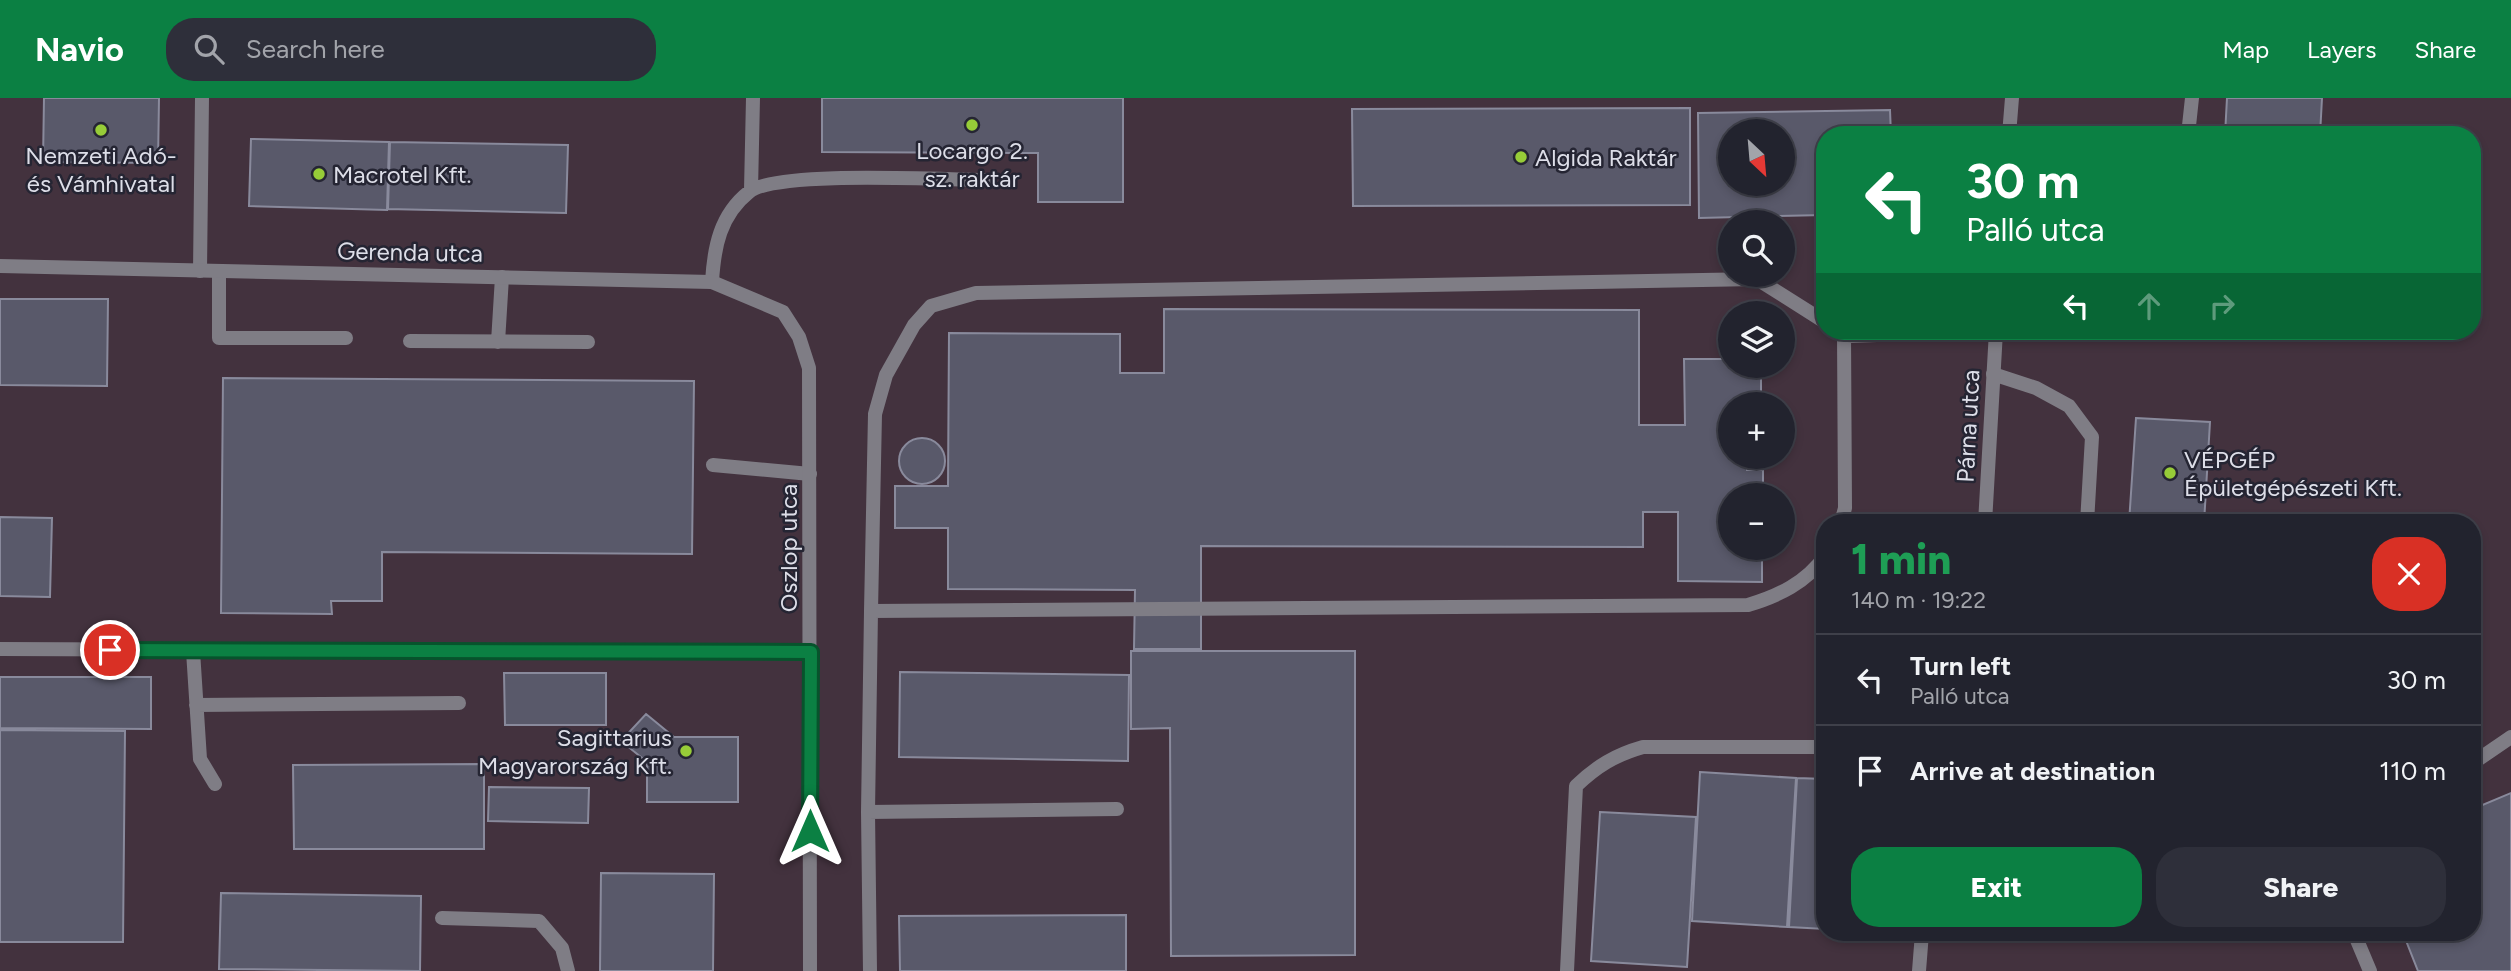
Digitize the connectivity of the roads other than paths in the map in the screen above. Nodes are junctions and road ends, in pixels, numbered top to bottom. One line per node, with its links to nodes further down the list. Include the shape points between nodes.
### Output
1 (202, 98): 10 (street)
2 (753, 98): 8 (street)
3 (2012, 98): 5 (street)
4 (2192, 98): 6 (street)
5 (2010, 126)
6 (2189, 126)
7 (988, 180): 8 (street, via 794,180)
8 (751, 190): 13 (street, via 726,216 713,250)
9 (0, 266): 10 (street, Gerenda utca)
10 (200, 271): 11 (street, Gerenda utca)
11 (219, 271): 12 (street, Gerenda utca); 16 (street, via 219,338)
12 (502, 277): 13 (street, Gerenda utca); 20 (street)
13 (712, 282): 15 (street, Gerenda utca, via 783,312)
14 (1816, 316): 29 (street, via 1757,279 990,293 953,298 931,306 914,325 886,375 875,414)
15 (799, 337): 24 (street, Oszlop utca, via 809,368)
16 (346, 338)
17 (1841, 340): 25 (street)
18 (1995, 340): 22 (street, Párna utca)
19 (410, 341): 20 (street)
20 (498, 342): 21 (street)
21 (588, 342)
22 (1993, 374): 26 (street, Párna utca); 27 (street, via 2036,388 2069,406 2092,437)
23 (713, 465): 24 (street)
24 (810, 474): 32 (street, Oszlop utca)
25 (1843, 514)
26 (1985, 514)
27 (2088, 514)
28 (1816, 569): 29 (street, via 1776,596 1748,605)
29 (871, 611): 40 (street)
30 (0, 649): 31 (street)
31 (193, 650): 32 (street); 34 (street)
32 (811, 652): 45 (street, Oszlop utca)
33 (460, 703): 34 (street)
34 (196, 705): 38 (street, via 200,759)
35 (2511, 737): 37 (street)
36 (1816, 747): 47 (street, via 1643,747 1619,753 1595,767 1576,786)
37 (2481, 758)
38 (215, 784)
39 (1117, 809): 40 (street)
40 (868, 812): 46 (street)
41 (442, 918): 44 (street, via 540,920 562,948)
42 (1921, 941): 48 (street)
43 (2357, 941): 49 (street)
44 (568, 971)
45 (810, 971)
46 (870, 971)
47 (1567, 971)
48 (1919, 971)
49 (2370, 971)

